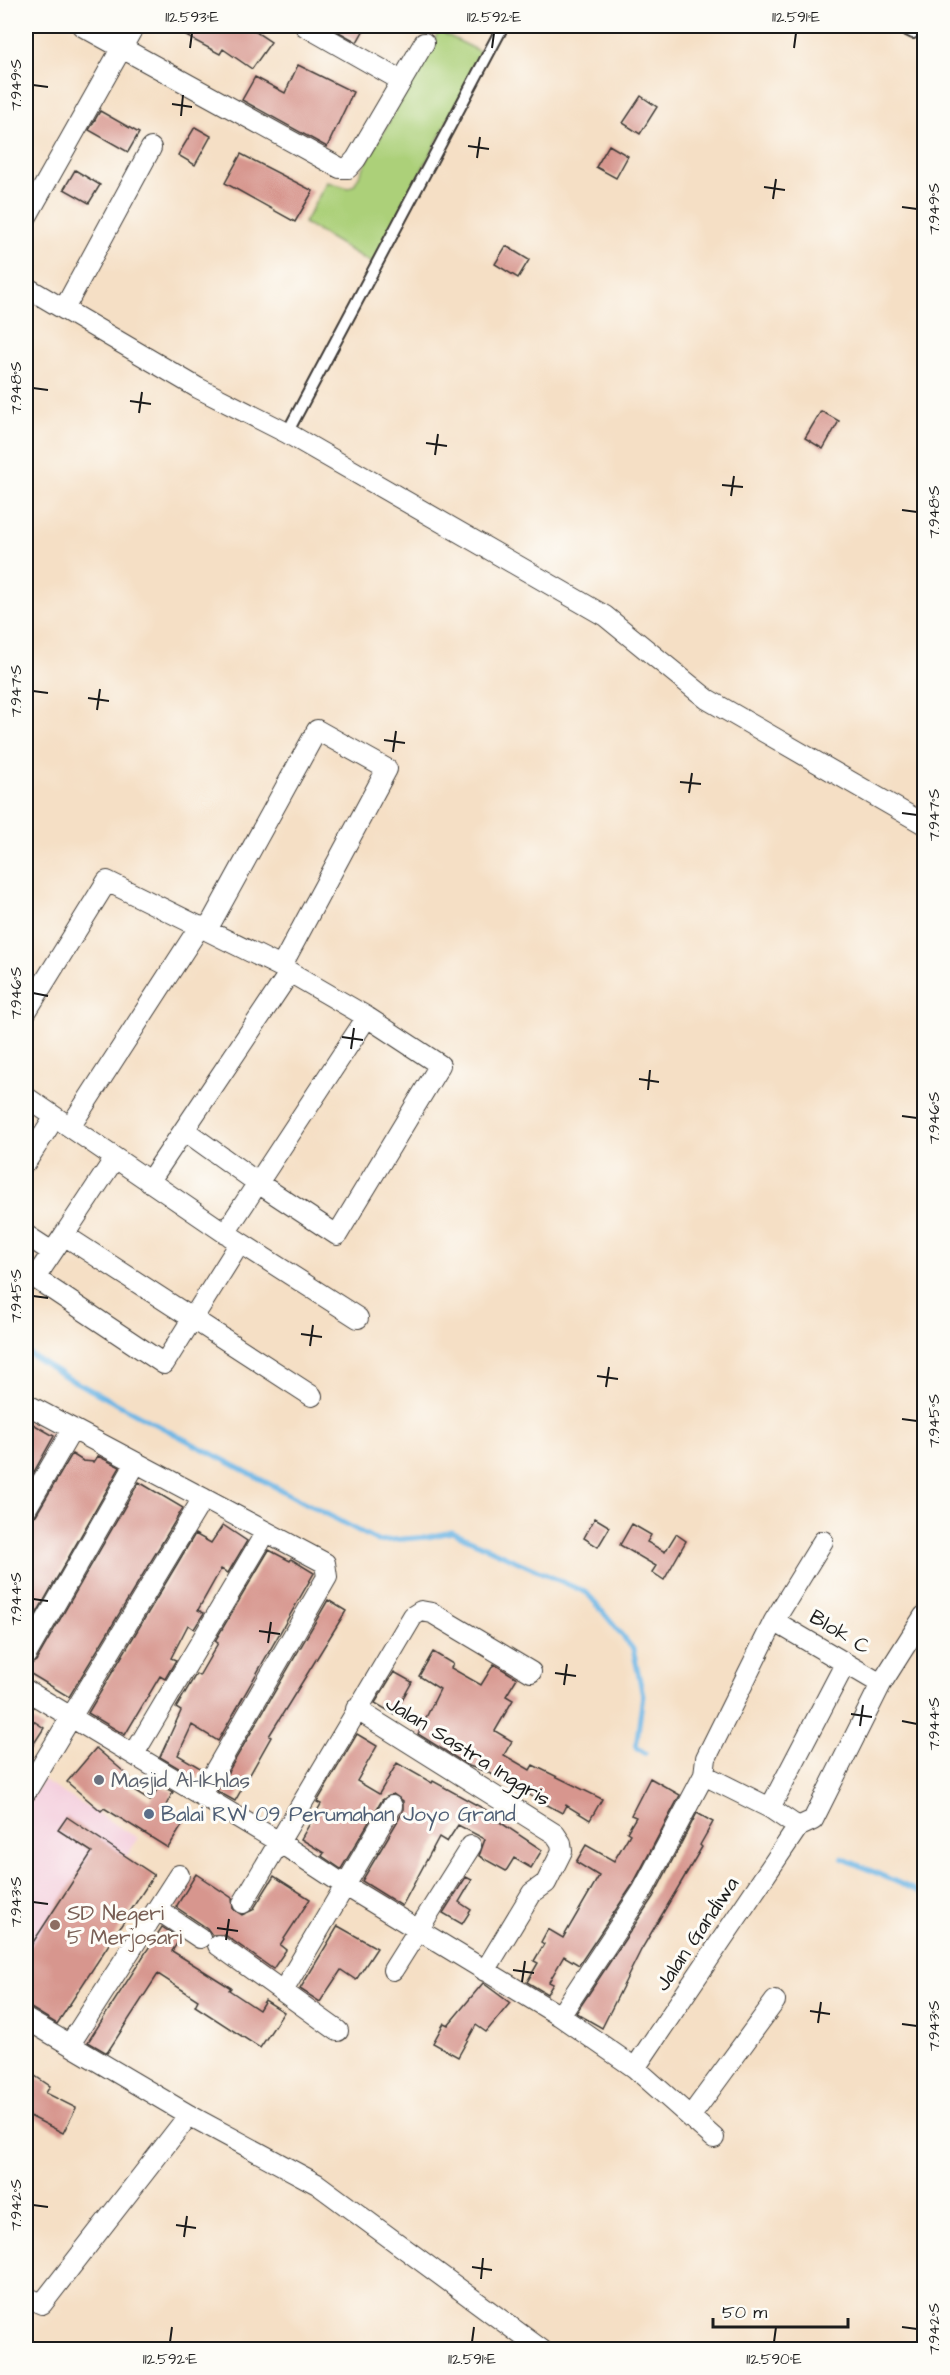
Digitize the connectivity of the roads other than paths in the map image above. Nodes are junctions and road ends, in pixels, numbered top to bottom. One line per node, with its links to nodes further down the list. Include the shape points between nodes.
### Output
1 (82, 26): 8 (street)
2 (134, 26): 8 (street)
3 (305, 26): 9 (street)
4 (503, 26): 14 (lane)
5 (899, 26): 6 (lane)
6 (913, 33)
7 (424, 43): 9 (street)
8 (122, 47): 9 (street, via 340,168 348,168 356,159); 11 (street)
9 (402, 81)
10 (151, 148): 13 (street)
11 (26, 218)
12 (26, 287): 13 (street)
13 (64, 309): 14 (street, via 198,388)
14 (287, 433): 15 (street, via 605,616 707,699)
15 (924, 824)
16 (203, 928): 17 (street); 17 (street, via 317,730 387,769); 18 (street, via 107,881); 21 (street)
17 (286, 969): 19 (street); 22 (street)
18 (26, 1012)
19 (367, 1017): 26 (street); 26 (street, via 440,1065 337,1235)
20 (26, 1097): 21 (street)
21 (62, 1122): 23 (street); 24 (street)
22 (184, 1130): 25 (street); 26 (street)
23 (115, 1158): 25 (street); 28 (street)
24 (26, 1162)
25 (149, 1182): 29 (street)
26 (258, 1183): 29 (street)
27 (26, 1235): 30 (street)
28 (64, 1235): 30 (street); 32 (street)
29 (233, 1238): 31 (street); 32 (street)
30 (52, 1252): 32 (street, via 35,1278 164,1364)
31 (358, 1318)
32 (194, 1319): 33 (street)
33 (312, 1396)
34 (26, 1404): 35 (street)
35 (72, 1430): 36 (street); 38 (street)
36 (136, 1463): 37 (street); 43 (street)
37 (203, 1498): 39 (street); 49 (street)
38 (26, 1509)
39 (266, 1532): 50 (street); 53 (street, via 325,1563 327,1577)
40 (824, 1541): 42 (street)
41 (924, 1616): 46 (street, Jalan Gandiwa)
42 (774, 1621): 44 (street, Blok C); 51 (street, via 706,1758)
43 (26, 1655)
44 (845, 1664): 46 (street, Blok C); 55 (street)
45 (531, 1672): 48 (street, via 432,1613 421,1611 413,1616)
46 (881, 1684): 56 (street, Jalan Gandiwa, via 813,1820)
47 (26, 1690): 49 (street)
48 (356, 1709): 57 (street); 65 (street, Jalan Sastra Inggris, via 555,1834 561,1843 562,1851 546,1883 532,1893)
49 (71, 1718): 50 (street); 52 (street)
50 (134, 1754): 53 (street)
51 (704, 1775): 55 (street); 68 (street, via 643,1890)
52 (26, 1792)
53 (201, 1795): 57 (street)
54 (392, 1806): 60 (street)
55 (770, 1808): 56 (street)
56 (798, 1827): 72 (street, Jalan Gandiwa)
57 (279, 1842): 60 (street); 61 (street)
58 (471, 1846): 63 (street)
59 (179, 1875): 62 (street)
60 (345, 1886): 63 (street); 66 (street)
61 (243, 1903)
62 (158, 1910): 66 (street); 71 (street)
63 (418, 1930): 64 (street); 65 (street)
64 (393, 1970)
65 (485, 1971): 68 (street)
66 (283, 1991): 70 (street)
67 (775, 2001): 74 (street)
68 (560, 2016): 72 (street)
69 (26, 2019): 71 (street)
70 (338, 2031)
71 (70, 2044): 73 (street)
72 (635, 2068): 74 (street)
73 (189, 2115): 76 (street, via 42,2304); 77 (street, via 317,2184)
74 (690, 2117): 75 (street)
75 (714, 2138)
76 (26, 2297)
77 (542, 2349)

